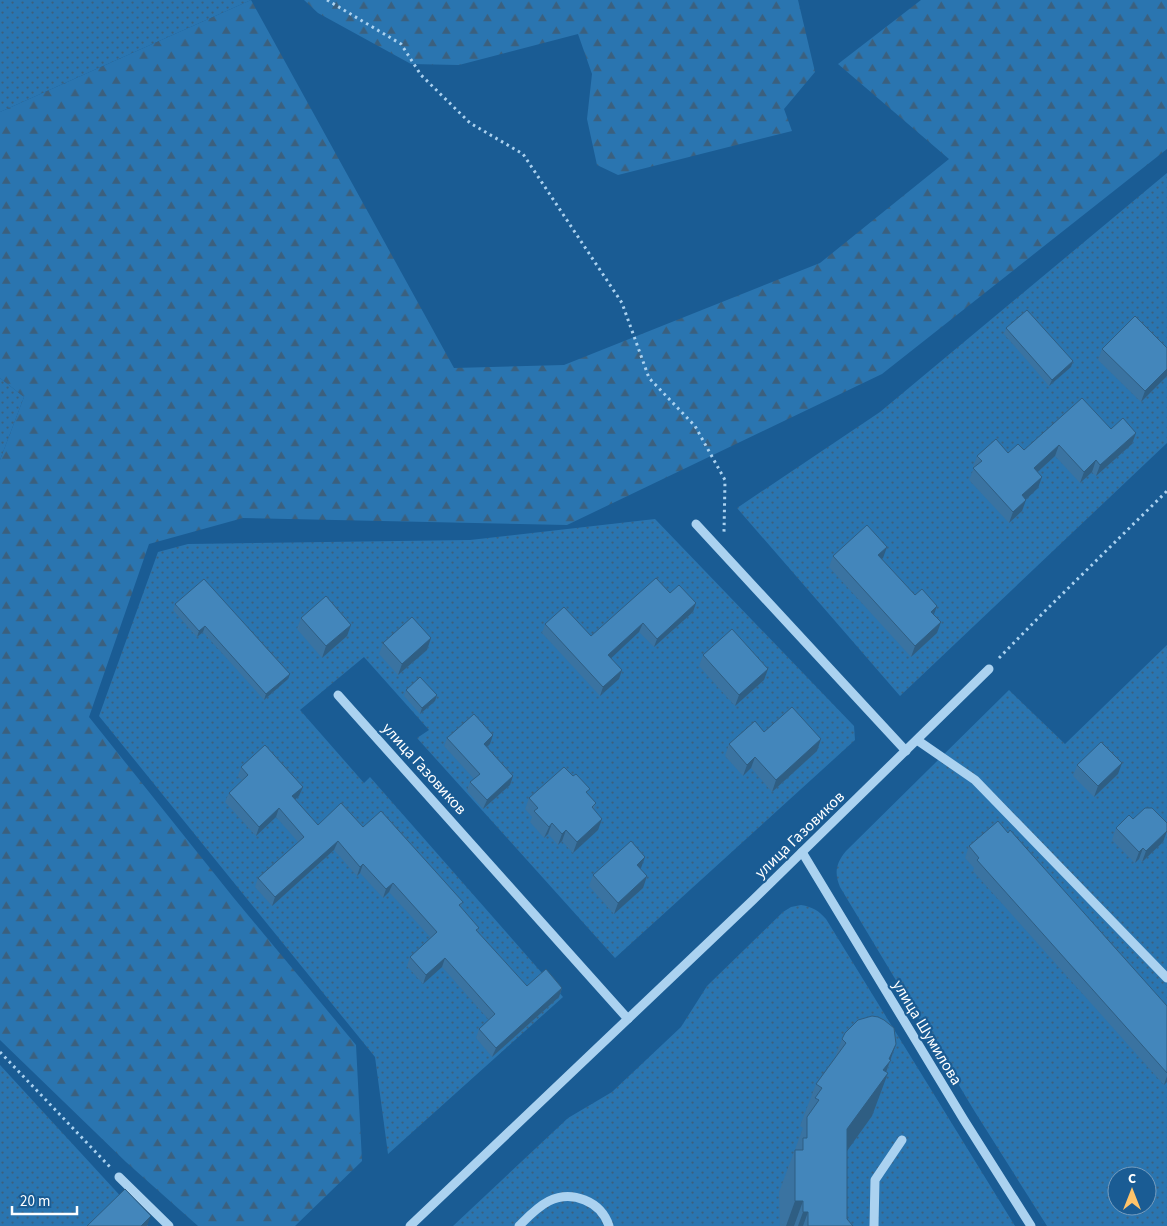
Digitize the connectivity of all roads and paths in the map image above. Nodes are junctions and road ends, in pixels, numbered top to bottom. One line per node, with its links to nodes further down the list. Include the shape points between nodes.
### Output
1 (327, 0): 4 (path, via 401,44 421,75 470,123 523,154 622,303 649,378 695,426 725,480)
2 (1167, 491): 5 (path)
3 (696, 524): 4 (street)
4 (724, 553): 8 (street)
5 (989, 669): 7 (street, улица Газовиков)
6 (338, 695): 11 (street, улица Газовиков)
7 (917, 740): 8 (street, улица Газовиков); 10 (street, via 975,780)
8 (906, 751): 9 (street, улица Газовиков)
9 (802, 852): 11 (street, улица Газовиков); 20 (street, улица Шумилова)
10 (1167, 978)
11 (628, 1019): 16 (street, улица Газовиков)
12 (0, 1052): 14 (path)
13 (902, 1140): 19 (street, via 875,1180)
14 (119, 1177): 15 (street)
15 (169, 1226)
16 (410, 1226)
17 (519, 1226): 18 (street, via 547,1202 566,1196 595,1205)
18 (609, 1226)
19 (874, 1226)
20 (1031, 1226)

